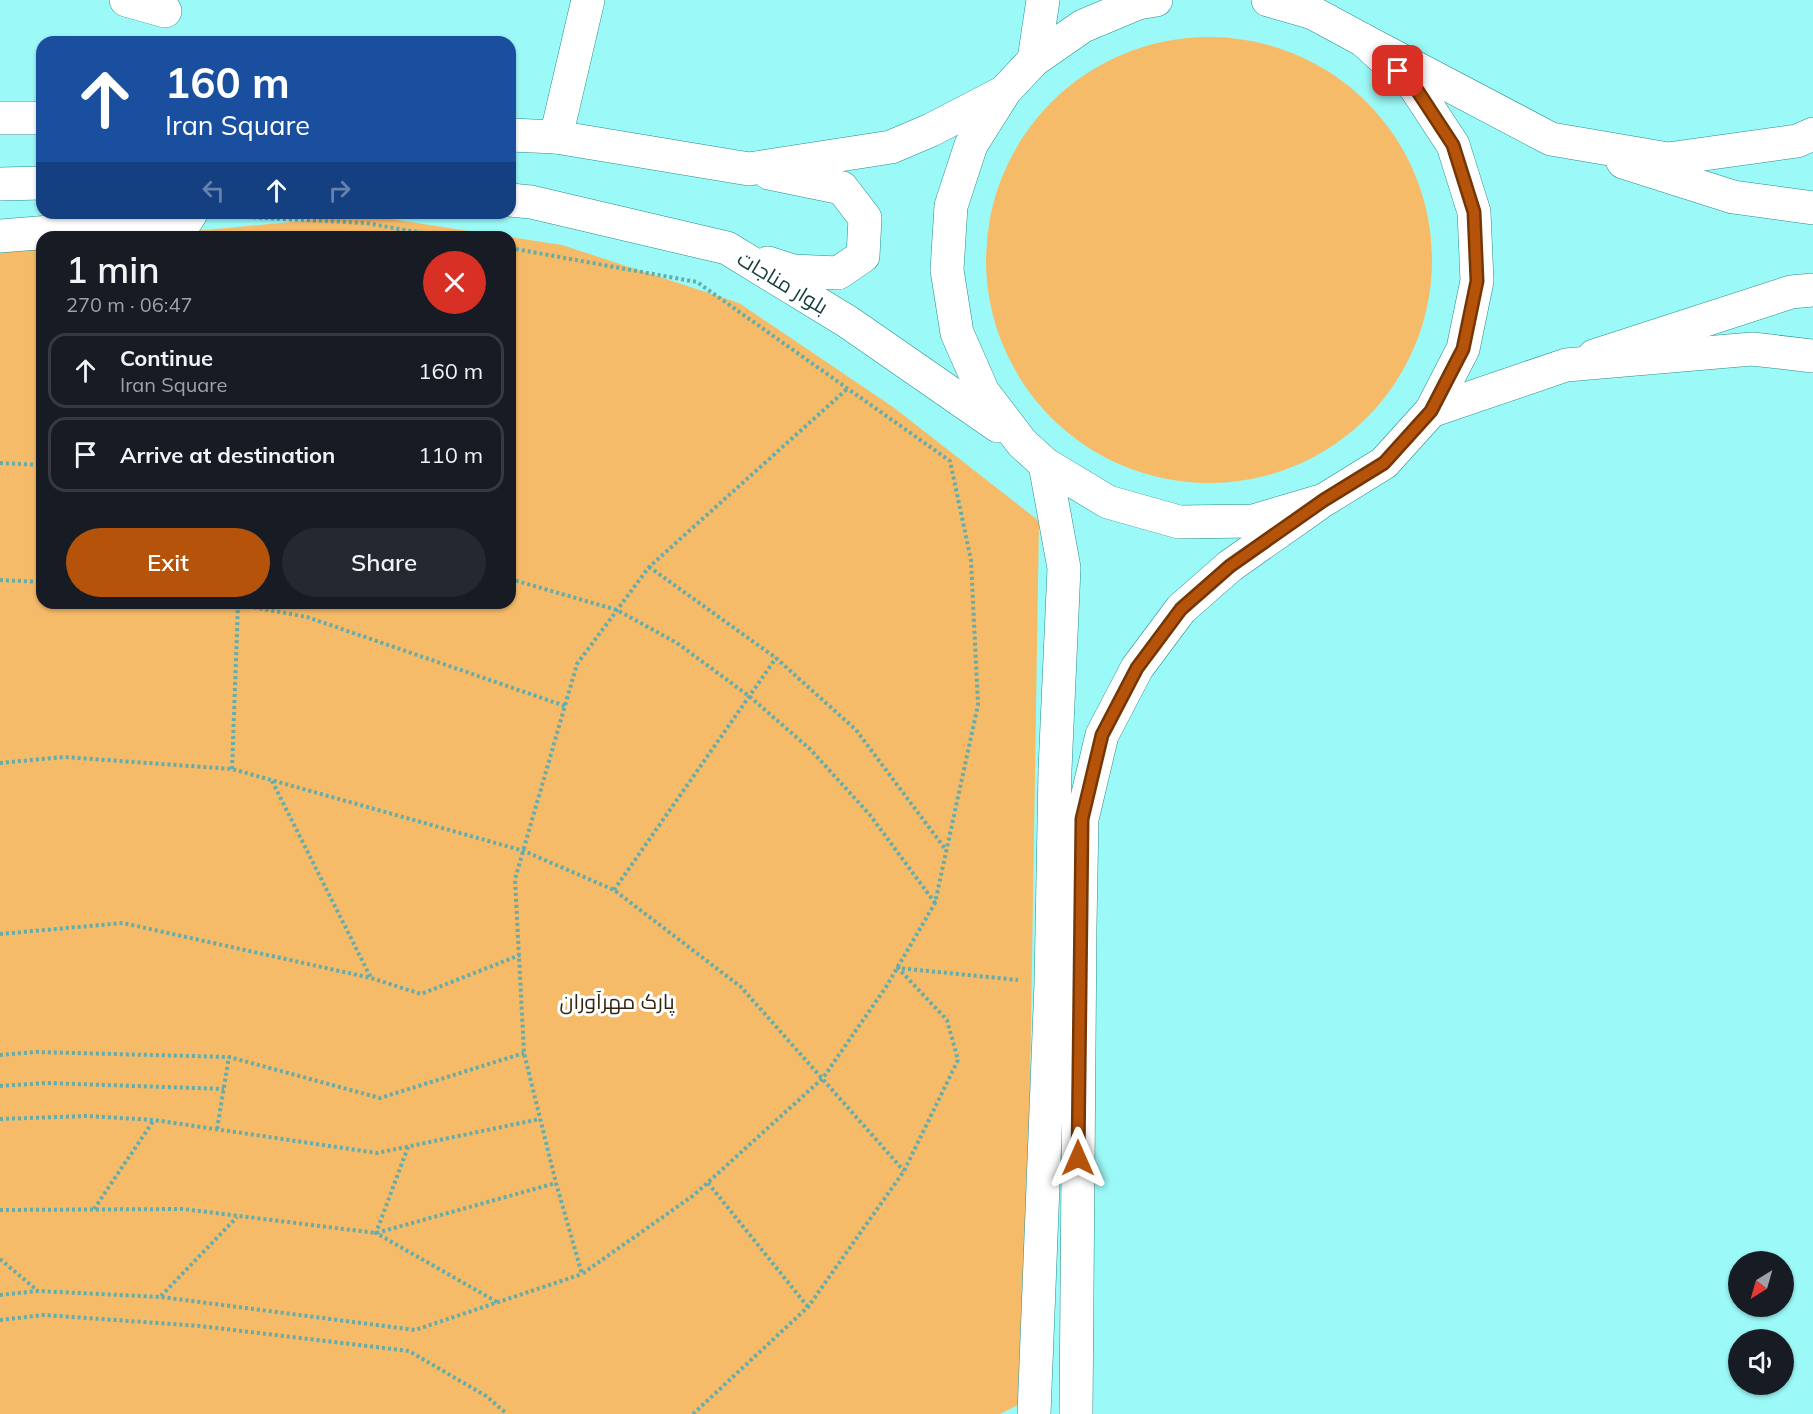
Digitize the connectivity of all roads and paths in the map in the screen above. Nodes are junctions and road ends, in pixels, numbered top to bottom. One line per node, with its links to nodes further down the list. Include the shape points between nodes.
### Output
1 (126, 0): 7 (main road)
2 (588, 0): 15 (main road)
3 (1043, 0): 9 (main road)
4 (1156, 0): 9 (main road, via 1138,3 1083,26)
5 (1268, 0): 6 (main road)
6 (1305, 6): 8 (main road)
7 (165, 11)
8 (1363, 40): 16 (main road); 34 (main road, via 1415,87 1453,145 1474,212 1477,281 1463,349)
9 (1034, 60): 10 (main road)
10 (1005, 91): 17 (main road, via 891,147); 35 (main road, via 971,145 951,206 947,270 957,333 983,392)
11 (0, 118): 12 (main road)
12 (36, 118)
13 (1813, 134): 16 (main road, via 1797,141 1668,159)
14 (516, 135): 15 (main road)
15 (556, 137): 17 (main road)
16 (1551, 139): 21 (main road, via 1733,197)
17 (749, 169): 28 (main road, via 843,188 865,218 862,256 838,273 793,271)
18 (0, 183): 19 (main road)
19 (36, 183)
20 (516, 200): 28 (main road, بلوار مناجات)
21 (1813, 208)
22 (197, 219): 24 (main road)
23 (283, 219): 25 (path, via 365,223)
24 (62, 231)
25 (411, 231)
26 (36, 233): 27 (main road)
27 (0, 236)
28 (727, 248): 35 (main road, بلوار مناجات, via 848,322)
29 (516, 249): 33 (path, via 697,282)
30 (1813, 290): 32 (main road, via 1791,292)
31 (1813, 356): 32 (main road, via 1752,349)
32 (1566, 365): 34 (main road)
33 (847, 389): 39 (path); 53 (path, via 950,462 971,560 978,705)
34 (1431, 411): 38 (main road, via 1384,463)
35 (1033, 453): 38 (main road, بلوار مناجات, via 1108,502 1179,522 1253,521); 60 (main road, via 1064,568 1055,770)
36 (0, 463): 37 (path)
37 (36, 465)
38 (1324, 500): 90 (main road, via 1230,566 1181,609 1137,668 1102,735 1082,819)
39 (649, 567): 45 (path); 46 (path)
40 (0, 580): 42 (path)
41 (516, 581): 45 (path)
42 (36, 582)
43 (238, 609): 50 (path)
44 (265, 609): 48 (path, via 307,617)
45 (617, 610): 47 (path, via 677,643); 48 (path, via 577,664)
46 (776, 658): 47 (path); 53 (path, via 856,730)
47 (749, 696): 54 (path); 55 (path, via 818,757 870,815)
48 (565, 706): 52 (path)
49 (0, 764): 50 (path, via 64,757)
50 (232, 769): 51 (path)
51 (272, 780): 52 (path); 59 (path)
52 (524, 850): 54 (path); 57 (path, via 515,879)
53 (946, 850): 55 (path)
54 (614, 890): 64 (path, via 741,987)
55 (935, 903): 58 (path)
56 (0, 934): 59 (path, via 123,923)
57 (520, 955): 59 (path, via 422,994); 61 (path)
58 (898, 968): 60 (path); 64 (path); 72 (path, via 947,1020 958,1060)
59 (371, 978)
60 (1052, 983): 89 (main road)
61 (524, 1053): 63 (path, via 380,1098); 68 (path)
62 (0, 1054): 63 (path)
63 (229, 1057): 66 (path)
64 (823, 1078): 72 (path); 74 (path)
65 (0, 1086): 66 (path, via 47,1083)
66 (224, 1089): 70 (path)
67 (0, 1119): 69 (path, via 87,1116)
68 (540, 1119): 71 (path); 73 (path)
69 (154, 1120): 70 (path); 76 (path)
70 (217, 1129): 71 (path, via 377,1153)
71 (408, 1147): 78 (path)
72 (903, 1171): 85 (path)
73 (556, 1183): 78 (path); 80 (path)
74 (708, 1183): 80 (path); 85 (path)
75 (1, 1209): 76 (path)
76 (94, 1210): 77 (path, via 183,1209)
77 (237, 1216): 78 (path); 83 (path)
78 (376, 1233): 84 (path)
79 (0, 1259): 81 (path)
80 (582, 1274): 84 (path)
81 (38, 1291): 82 (path); 83 (path)
82 (0, 1295)
83 (161, 1297): 84 (path, via 415,1330)
84 (497, 1302)
85 (808, 1307): 88 (path)
86 (0, 1320): 87 (path, via 44,1315 200,1326 410,1351 486,1396)
87 (507, 1414)
88 (693, 1414)
89 (1034, 1414)
90 (1076, 1414)

